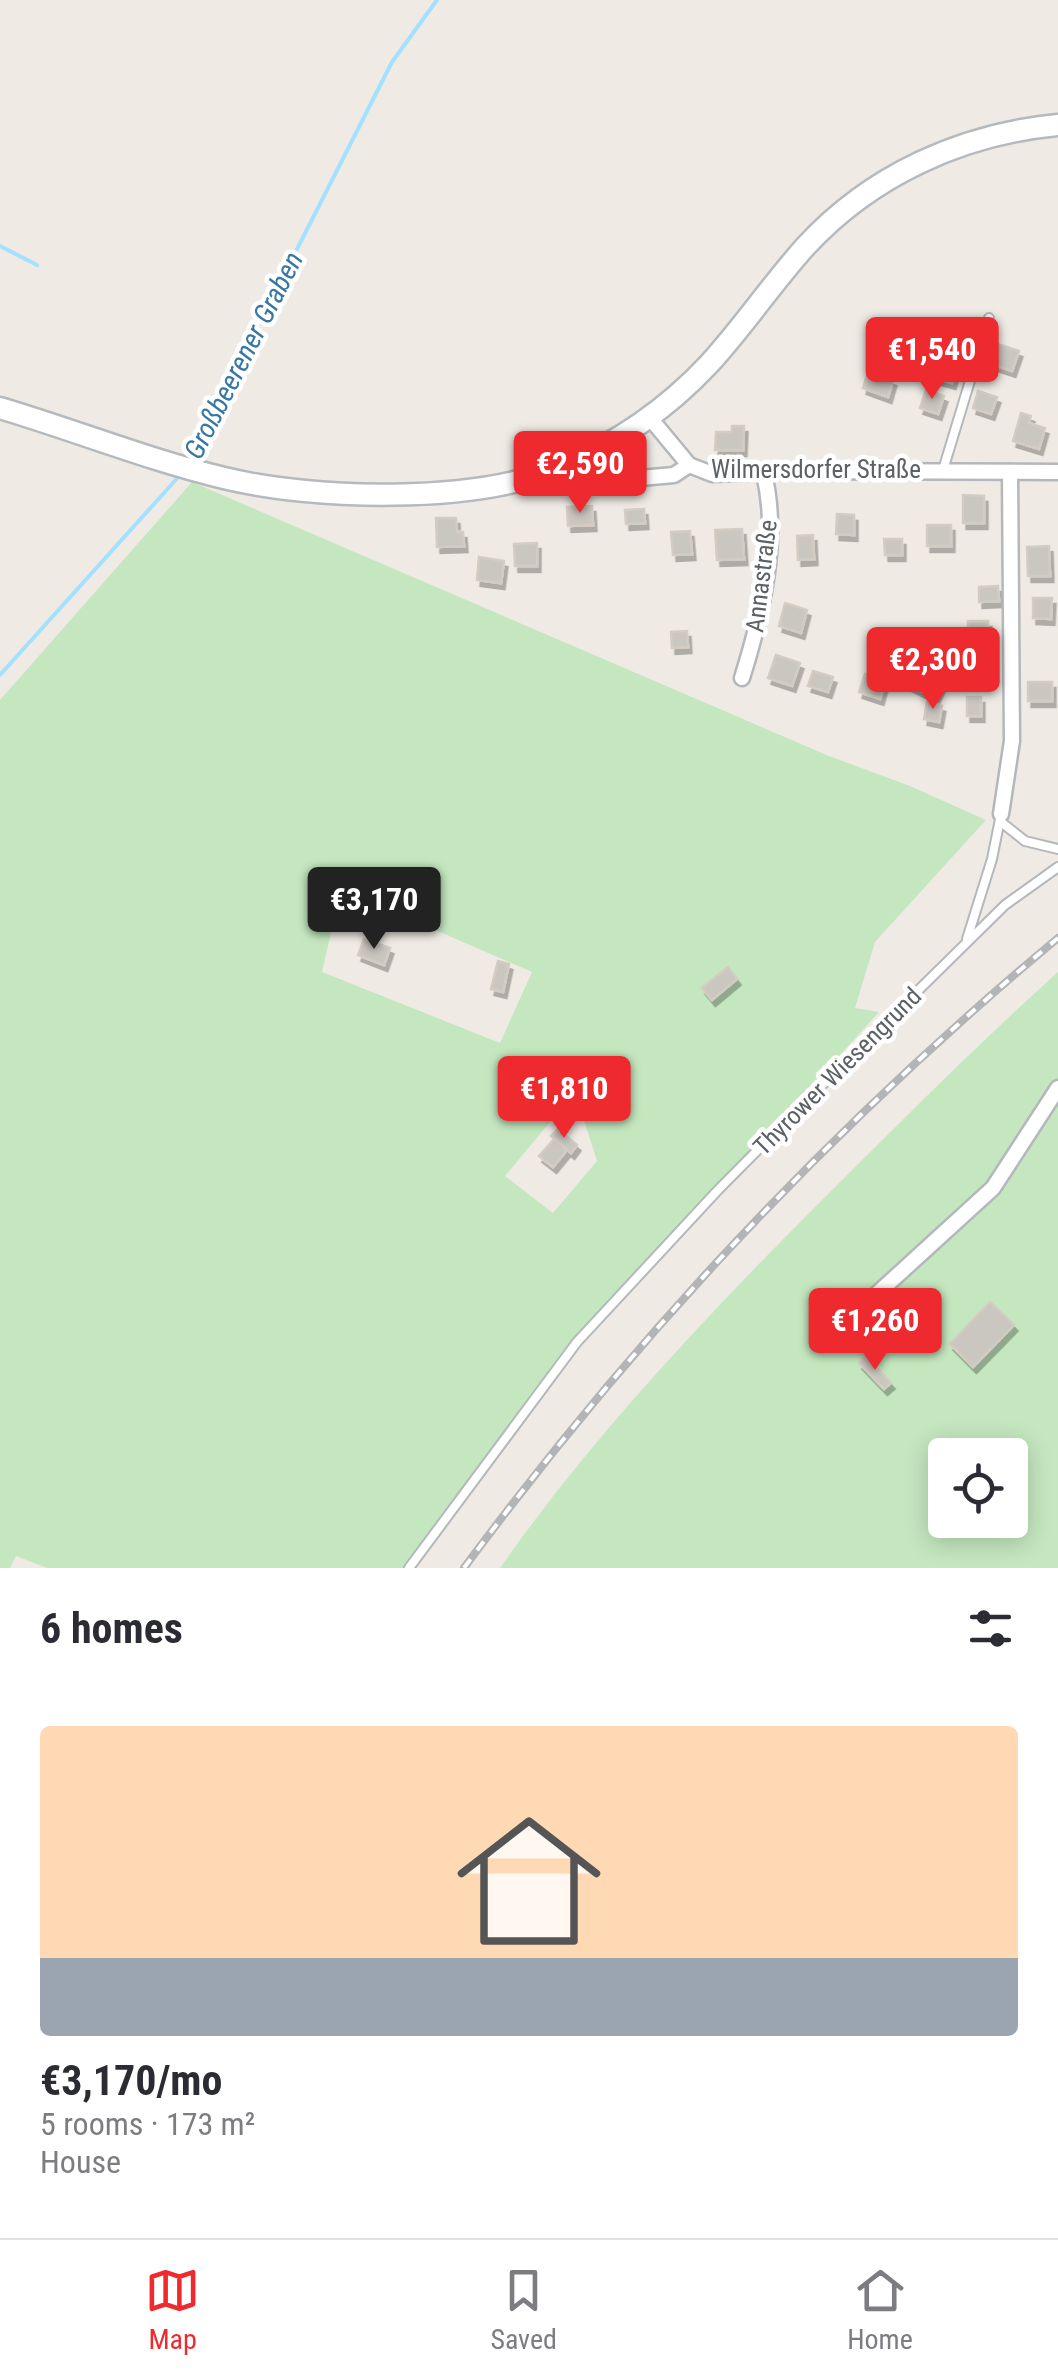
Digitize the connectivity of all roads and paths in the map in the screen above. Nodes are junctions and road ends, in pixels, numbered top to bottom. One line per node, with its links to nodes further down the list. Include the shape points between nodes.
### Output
1 (1058, 125): 4 (main road, via 962,145 865,194 808,244 710,362)
2 (989, 318): 6 (lane, Wilmersdorfer Straße)
3 (0, 408): 4 (main road, via 213,475 358,493 491,485 560,467)
4 (650, 418): 5 (street, Wilmersdorfer Straße)
5 (689, 465): 9 (street, Wilmersdorfer Straße, via 712,474); 10 (street, Wilmersdorfer Straße, via 674,475)
6 (944, 470): 7 (street, Wilmersdorfer Straße); 9 (street, Wilmersdorfer Straße)
7 (1010, 472): 8 (street, Wilmersdorfer Straße); 12 (street, Thyrower Wiesengrund, via 1012,741)
8 (1058, 472)
9 (764, 474): 11 (street, Annastraße, via 772,517 760,622)
10 (584, 483)
11 (742, 678)
12 (1001, 818): 13 (lane, via 1025,841); 15 (lane, Thyrower Wiesengrund)
13 (1058, 849)
14 (1058, 867): 15 (lane)
15 (965, 943): 18 (lane, Thyrower Wiesengrund, via 577,1342)
16 (1058, 1088): 17 (street, via 992,1188)
17 (822, 1344)
18 (408, 1568)

